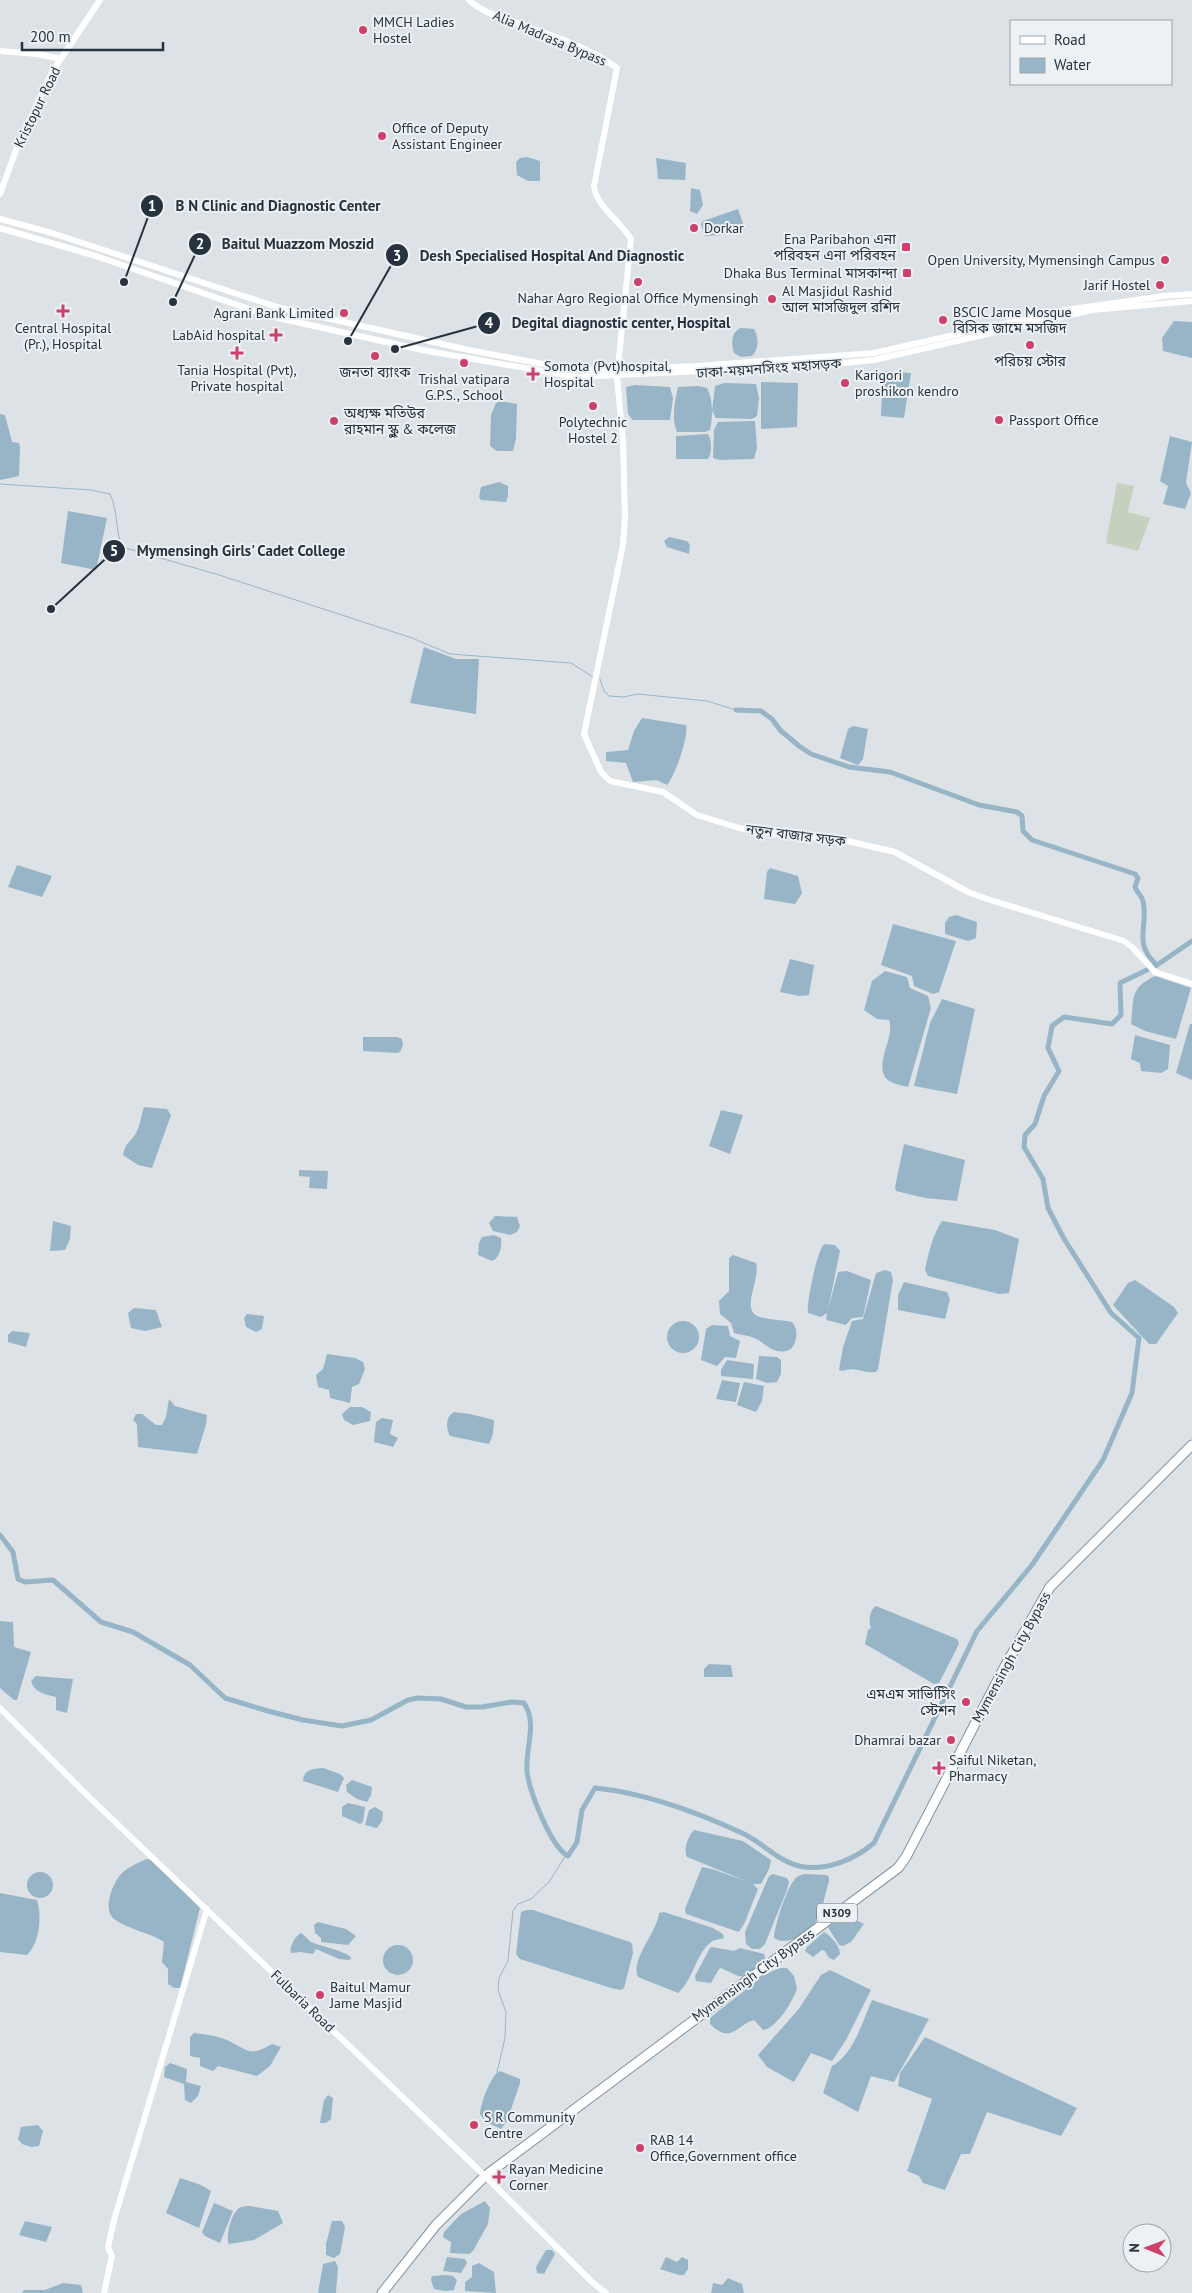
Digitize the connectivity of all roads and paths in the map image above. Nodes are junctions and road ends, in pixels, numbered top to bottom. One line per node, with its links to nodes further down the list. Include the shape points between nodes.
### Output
1 (100, 0): 4 (main road, Kristopur Road)
2 (469, 0): 10 (main road, Alia Madrasa Bypass, via 498,18 524,25 604,59 617,68 594,186 595,196 631,239)
3 (0, 51): 4 (main road)
4 (61, 59): 5 (main road, Kristopur Road, via 19,142)
5 (0, 194)
6 (0, 219): 10 (main road, ঢাকা-ময়মনসিংহ মহাসড়ক, via 52,233 277,308 549,366)
7 (0, 228): 11 (main road, ঢাকা-ময়মনসিংহ মহাসড়ক, via 280,318 543,373)
8 (1192, 294): 10 (main road, ঢাকা-ময়মনসিংহ মহাসড়ক, via 1065,310 874,353)
9 (1192, 301): 11 (main road, ঢাকা-ময়মনসিংহ মহাসড়ক, via 1092,310 874,360)
10 (618, 369): 11 (main road, নতুন বাজার সড়ক)
11 (617, 377): 12 (main road, নতুন বাজার সড়ক, via 622,408 623,545 584,734 600,772 617,784 663,792 697,815 713,821 774,834 843,840 895,852 968,892 1124,941 1155,972)
12 (1192, 984)
13 (1192, 1445): 16 (highway, Mymensingh City Bypass / N309, via 1050,1587 999,1676 898,1868)
14 (0, 1708): 15 (main road, Fulbaria Road)
15 (207, 1909): 16 (main road, Fulbaria Road); 17 (main road, via 114,2220 108,2247 112,2256)
16 (485, 2176): 18 (highway, Mymensingh City Bypass / N309, via 436,2225); 19 (main road, Fulbaria Road)
17 (104, 2293)
18 (382, 2293)
19 (606, 2293)

